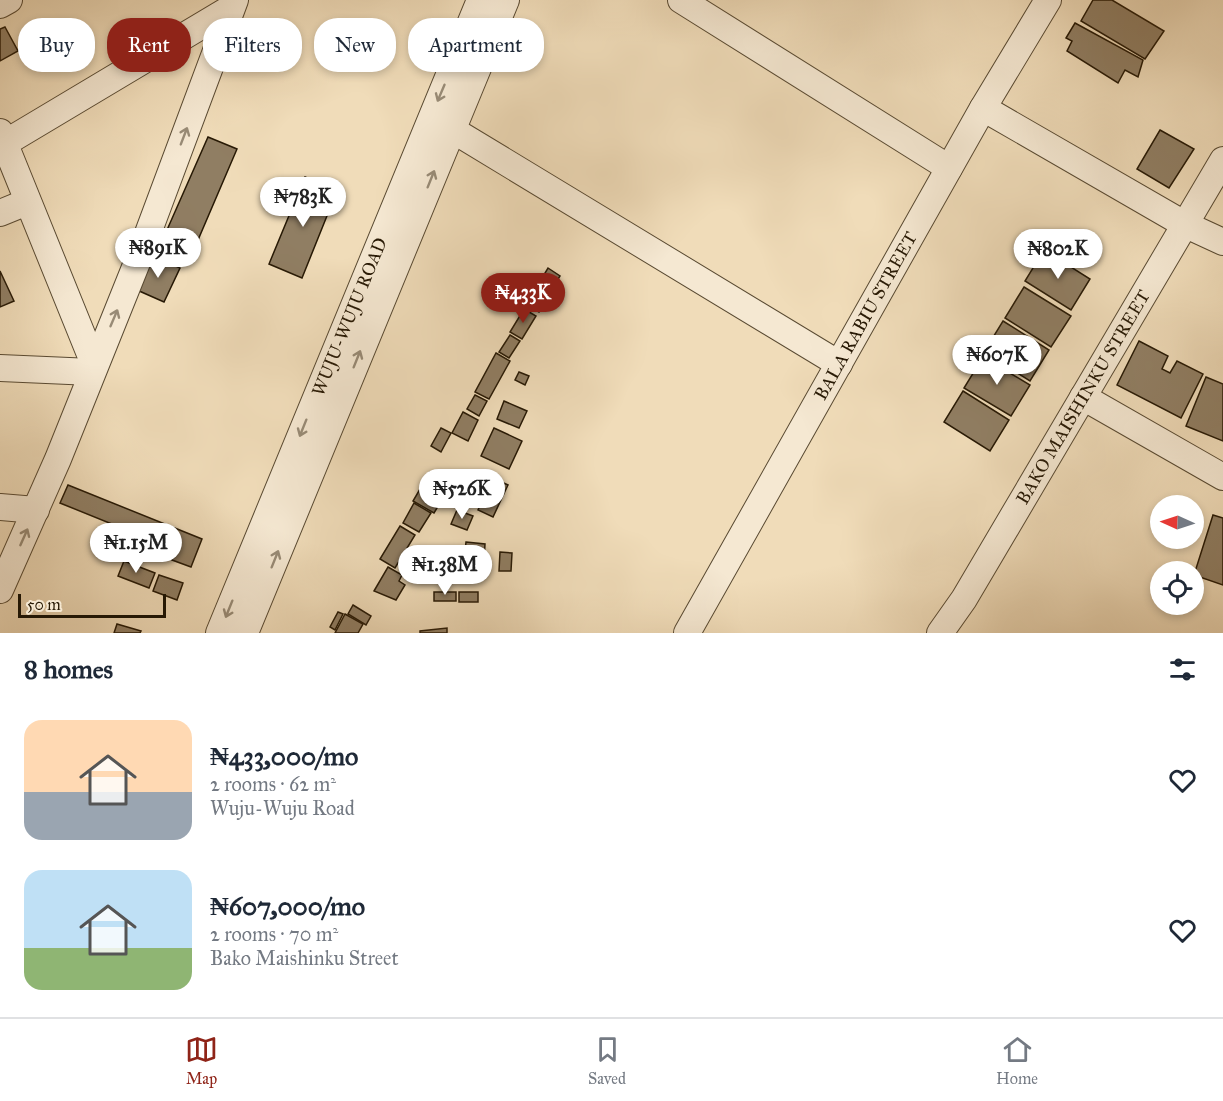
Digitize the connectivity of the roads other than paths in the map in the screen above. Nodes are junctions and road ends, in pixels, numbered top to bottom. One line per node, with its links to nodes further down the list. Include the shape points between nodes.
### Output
1 (9, 0): 6 (street)
2 (480, 0): 25 (street, WUJU-WUJU ROAD, one-way to 25)
3 (506, 0): 9 (street, WUJU-WUJU ROAD)
4 (681, 0): 12 (street)
5 (1048, 0): 8 (street, BALA RABIU STREET)
6 (0, 5)
7 (228, 7): 10 (street); 19 (street, one-way to 7, via 138,260)
8 (983, 108): 12 (street, BALA RABIU STREET); 15 (street)
9 (451, 129): 17 (street); 26 (street, WUJU-WUJU ROAD, one-way to 9)
10 (3, 138): 13 (street)
11 (1223, 160): 15 (street, BAKO MAISHINKU STREET)
12 (949, 168): 17 (street, BALA RABIU STREET)
13 (27, 202): 14 (street); 19 (street)
14 (0, 213)
15 (1184, 224): 16 (street); 20 (street, BAKO MAISHINKU STREET)
16 (1223, 242)
17 (839, 363): 27 (street, BALA RABIU STREET)
18 (0, 368): 19 (street)
19 (93, 368): 23 (street)
20 (1083, 397): 21 (street); 28 (street, BAKO MAISHINKU STREET)
21 (1223, 477)
22 (0, 507): 23 (street)
23 (36, 510): 24 (street, one-way to 23)
24 (0, 590)
25 (219, 633)
26 (245, 633)
27 (687, 633)
28 (940, 633)

